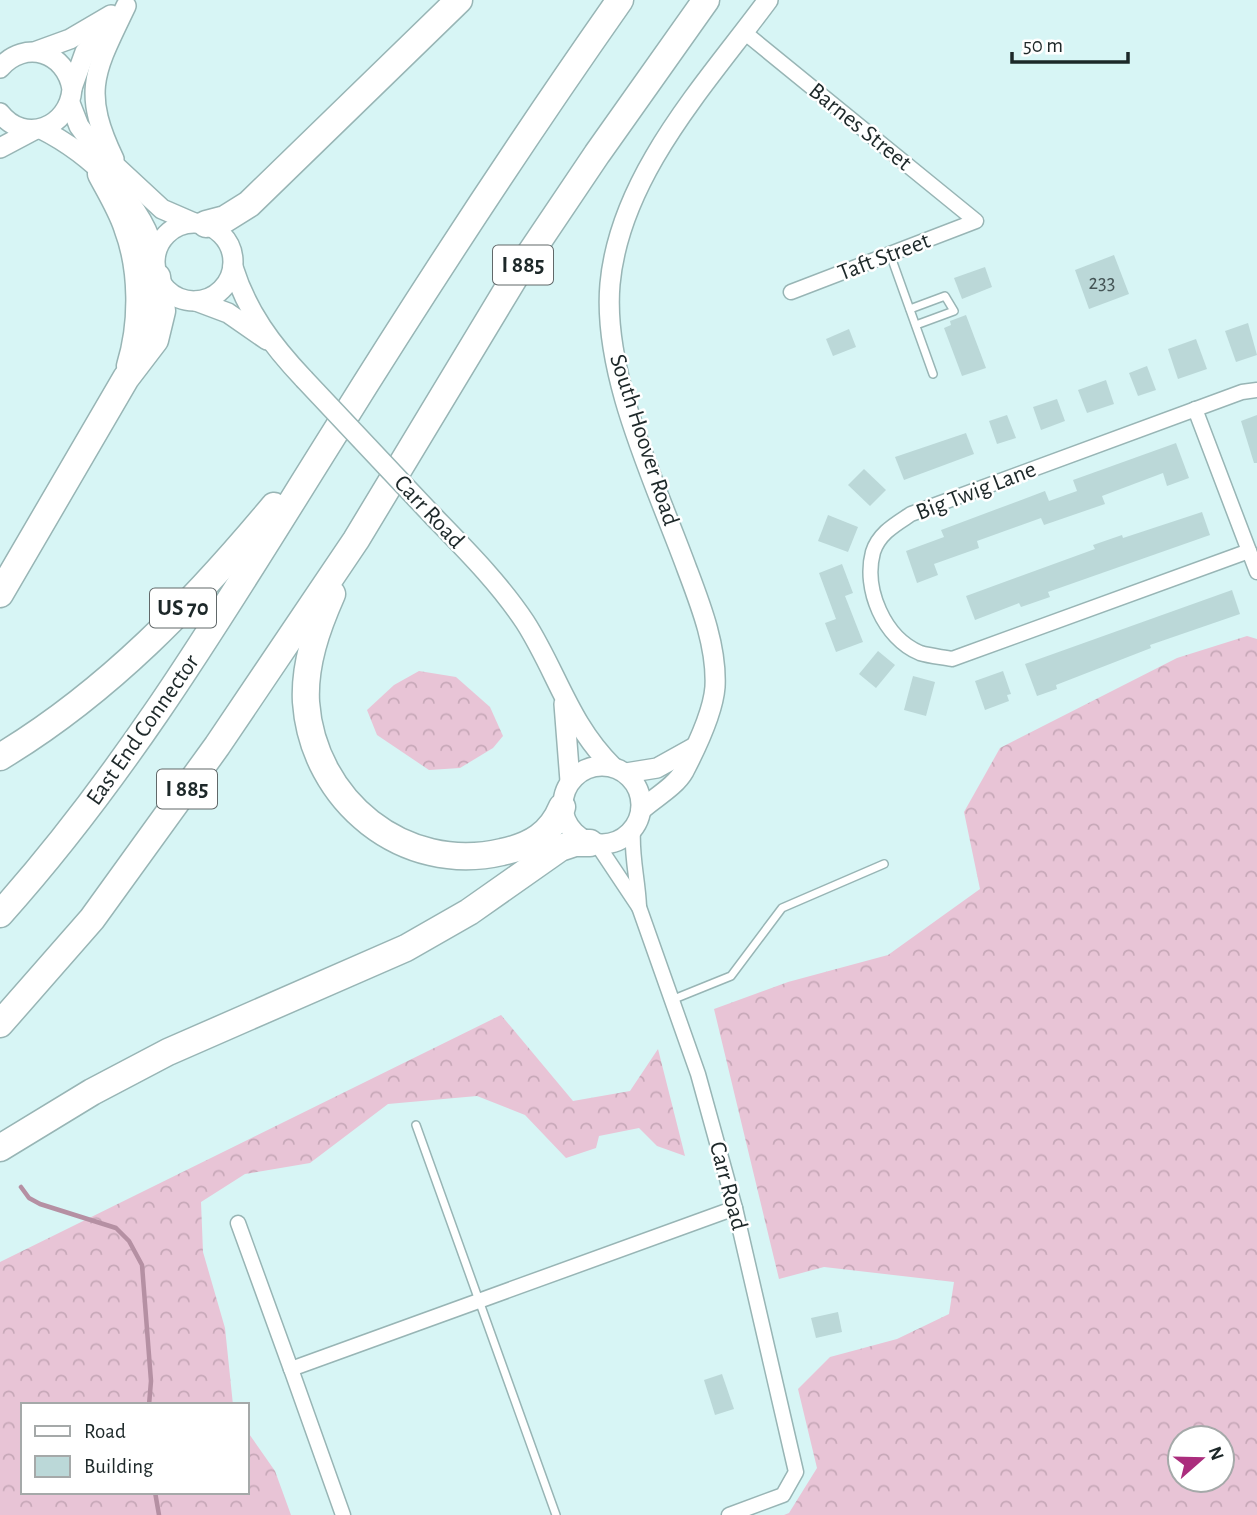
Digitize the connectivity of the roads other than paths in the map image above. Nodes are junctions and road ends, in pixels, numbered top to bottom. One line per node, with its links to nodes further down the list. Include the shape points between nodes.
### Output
1 (458, 0): 16 (highway, via 249,204 225,219)
2 (620, 0): 29 (highway, I 885, via 476,211)
3 (706, 0): 30 (highway, I 885, via 519,270)
4 (768, 0): 6 (street, South Hoover Road)
5 (129, 3): 8 (street, via 70,39); 10 (street, via 85,52); 14 (street, via 99,62 94,87)
6 (744, 32): 15 (street, Barnes Street); 35 (street, South Hoover Road, via 641,179 617,244 610,285 621,386 692,582 713,657 712,705)
7 (0, 51): 8 (street)
8 (30, 52): 9 (street, via 11,57); 10 (street, via 50,55 61,64)
9 (0, 68)
10 (71, 96): 12 (street, via 59,120); 14 (street, via 84,134)
11 (0, 113): 12 (street, via 14,126)
12 (38, 130): 13 (street); 14 (street)
13 (0, 148)
14 (109, 170): 16 (street, via 162,209); 18 (street, via 142,219); 26 (highway, via 134,252 139,313)
15 (976, 221): 17 (street, Taft Street)
16 (199, 223): 18 (street, via 167,232); 19 (street, via 218,230 227,240)
17 (890, 254): 20 (street, Taft Street); 22 (lane)
18 (156, 267): 21 (street, via 176,297); 26 (highway, via 162,311 158,331)
19 (233, 267): 21 (street, via 220,291); 24 (street, Carr Road)
20 (792, 292)
21 (196, 301): 24 (street, Carr Road, via 228,313)
22 (910, 309): 23 (lane); 23 (lane, via 945,296 954,311)
23 (916, 326): 25 (lane)
24 (268, 340): 34 (street, Carr Road, bridge, via 512,604 537,643)
25 (933, 374)
26 (126, 377): 33 (highway)
27 (1257, 390): 28 (street, Big Twig Lane)
28 (1195, 410): 31 (street); 31 (street, Big Twig Lane, via 911,514 885,531 874,551 871,585 879,614 899,639 920,653 953,659)
29 (337, 429): 36 (highway, US 70, via 170,622 101,684); 45 (highway, East End Connector / I 885, via 162,709 80,820)
30 (356, 540): 39 (highway, via 321,619 306,679 313,741 339,794 367,822 403,844 465,858 536,841 554,824); 47 (highway, I 885, via 135,862)
31 (1249, 551): 32 (street)
32 (1257, 572)
33 (0, 594)
34 (564, 703): 37 (street, Carr Road, via 593,746); 38 (street, Carr Road)
35 (693, 748): 37 (street, via 657,768); 40 (street, South Hoover Road, via 683,772)
36 (0, 757)
37 (620, 770): 38 (street, via 593,766); 40 (street, via 638,790)
38 (570, 781): 39 (street)
39 (562, 807): 42 (street, via 569,826)
40 (641, 810): 41 (street)
41 (633, 829): 42 (street, via 617,842); 44 (street, Carr Road)
42 (593, 844): 44 (street, Carr Road); 49 (highway, via 560,848 469,912 406,948 168,1052)
43 (884, 864): 46 (lane, via 782,908 730,976)
44 (639, 906): 46 (street, Carr Road)
45 (0, 914)
46 (674, 999): 50 (street, Carr Road)
47 (0, 1024)
48 (416, 1125): 52 (lane)
49 (0, 1147)
50 (735, 1208): 52 (street); 56 (street, Carr Road, via 796,1472 783,1495)
51 (238, 1223): 53 (street)
52 (479, 1299): 53 (street); 55 (lane)
53 (291, 1369): 54 (street)
54 (343, 1515)
55 (556, 1515)
56 (729, 1515)

